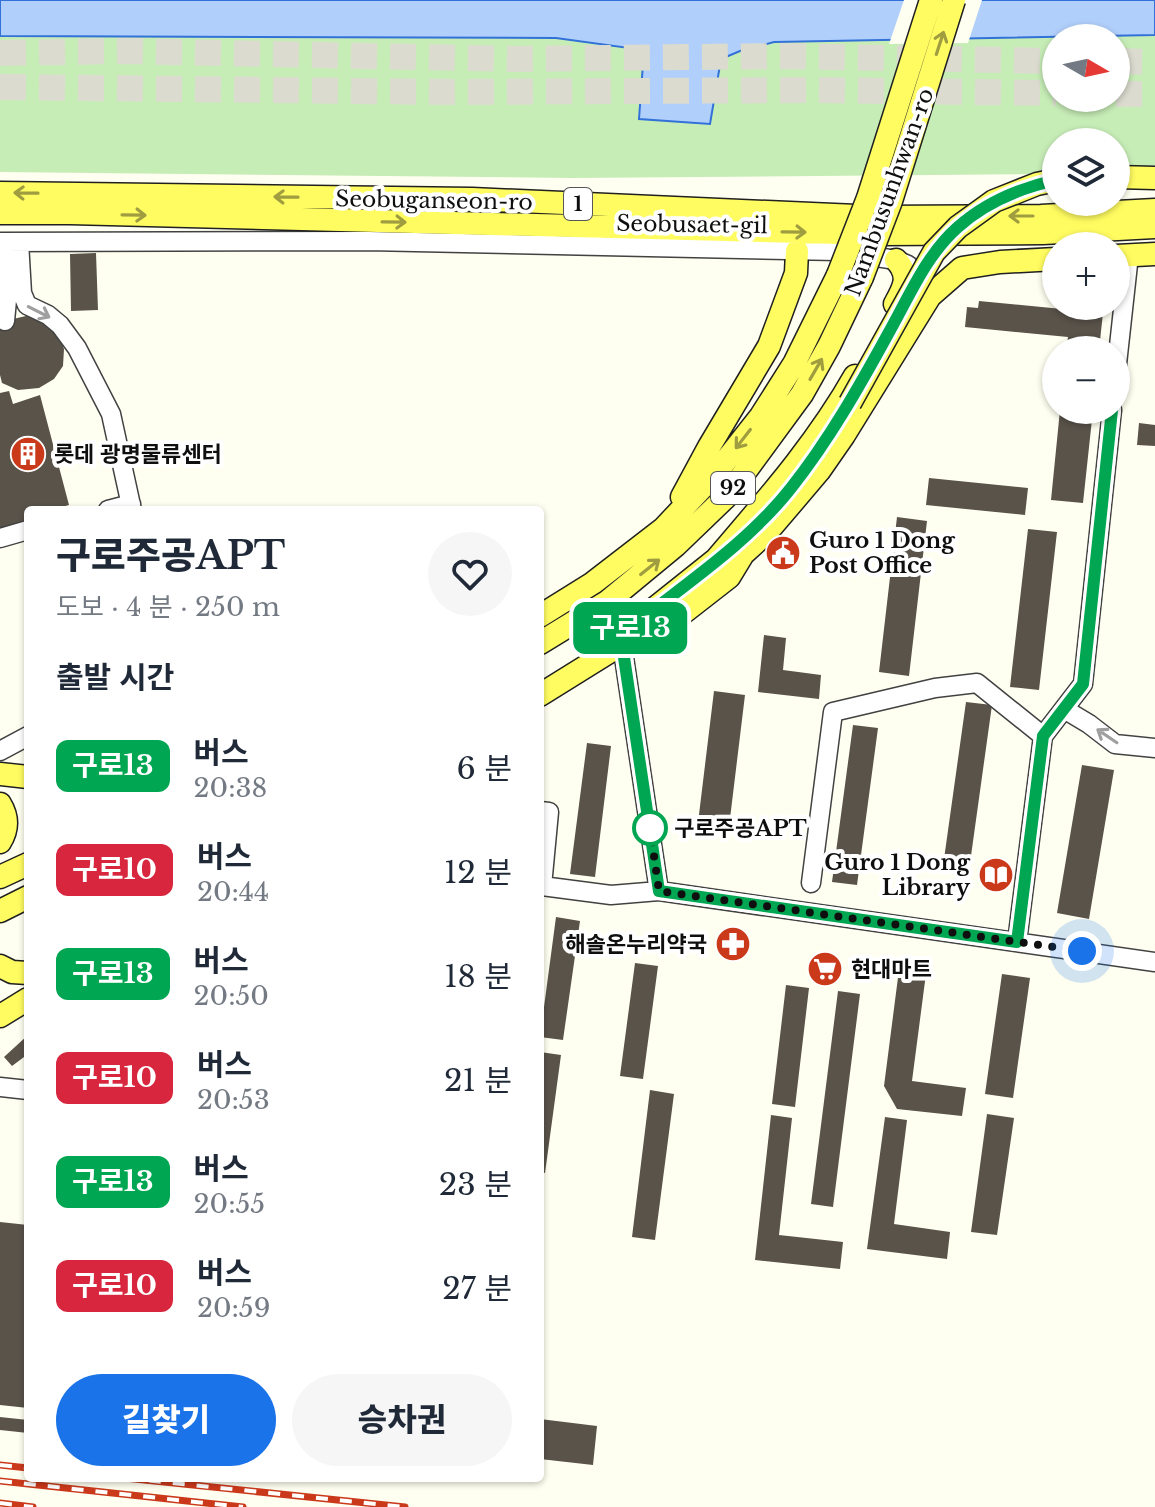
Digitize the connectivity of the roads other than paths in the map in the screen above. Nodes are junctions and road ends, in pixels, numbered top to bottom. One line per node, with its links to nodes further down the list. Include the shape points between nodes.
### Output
1 (931, 0): 22 (main road, Nambusunhwan-ro / 92, one-way to 22, bridge, via 868,198 794,364 716,473)
2 (954, 0): 28 (main road, Nambusunhwan-ro / 92, one-way to 2, bridge, via 607,602 676,545 728,495 802,394 862,277)
3 (1130, 177): 4 (main road)
4 (1155, 178)
5 (1042, 183): 26 (main road, bridge, via 994,201 934,252 813,459 762,521)
6 (0, 193): 7 (main road, Seobuganseon-ro / 1, one-way to 6, via 879,217 472,199)
7 (1155, 210)
8 (0, 213): 9 (main road, Seobuganseon-ro / 1, one-way to 9, via 879,234)
9 (1155, 227)
10 (8, 242): 11 (street, Seobusaet-gil, via 368,241); 19 (street); 21 (street, one-way to 21, via 27,305 60,325 111,414)
11 (797, 251): 14 (street, Seobusaet-gil); 22 (main road, via 796,273 769,346)
12 (1155, 254): 13 (main road)
13 (1130, 255)
14 (896, 260): 17 (street, Seobusaet-gil); 26 (main road, via 906,284 843,396 810,448)
15 (1042, 260): 16 (main road)
16 (962, 268): 17 (main road); 18 (main road)
17 (920, 272): 18 (street, via 929,283)
18 (930, 296): 25 (main road, via 819,471)
19 (5, 321)
20 (1111, 424): 31 (street, via 1083,684)
21 (132, 506)
22 (663, 529): 27 (main road, Nambusunhwan-ro / 92)
23 (24, 531): 24 (street)
24 (0, 538)
25 (743, 554): 26 (main road); 29 (main road, via 729,577 652,637)
26 (713, 563): 29 (main road, via 630,628)
27 (544, 614)
28 (544, 641)
29 (622, 644): 30 (main road); 47 (street)
30 (544, 693)
31 (1064, 709): 32 (street); 34 (street, one-way to 31, via 1115,744)
32 (1043, 736): 45 (street, via 977,683 833,712); 51 (street)
33 (24, 738): 35 (street)
34 (1155, 748)
35 (0, 751)
36 (0, 774): 37 (main road)
37 (24, 777)
38 (0, 804): 40 (main road, via 7,820)
39 (544, 811): 41 (street, via 549,812)
40 (0, 842)
41 (544, 865)
42 (24, 866): 43 (main road)
43 (0, 877)
44 (24, 883): 48 (main road)
45 (811, 883)
46 (544, 886): 47 (street, via 611,895)
47 (659, 891): 51 (street)
48 (0, 893)
49 (24, 899): 50 (main road)
50 (0, 911)
51 (1017, 942): 52 (street)
52 (1155, 962)
53 (0, 966): 54 (main road)
54 (24, 973)
55 (24, 1000): 56 (main road)
56 (1, 1008)
57 (0, 1087): 58 (street)
58 (24, 1090)

